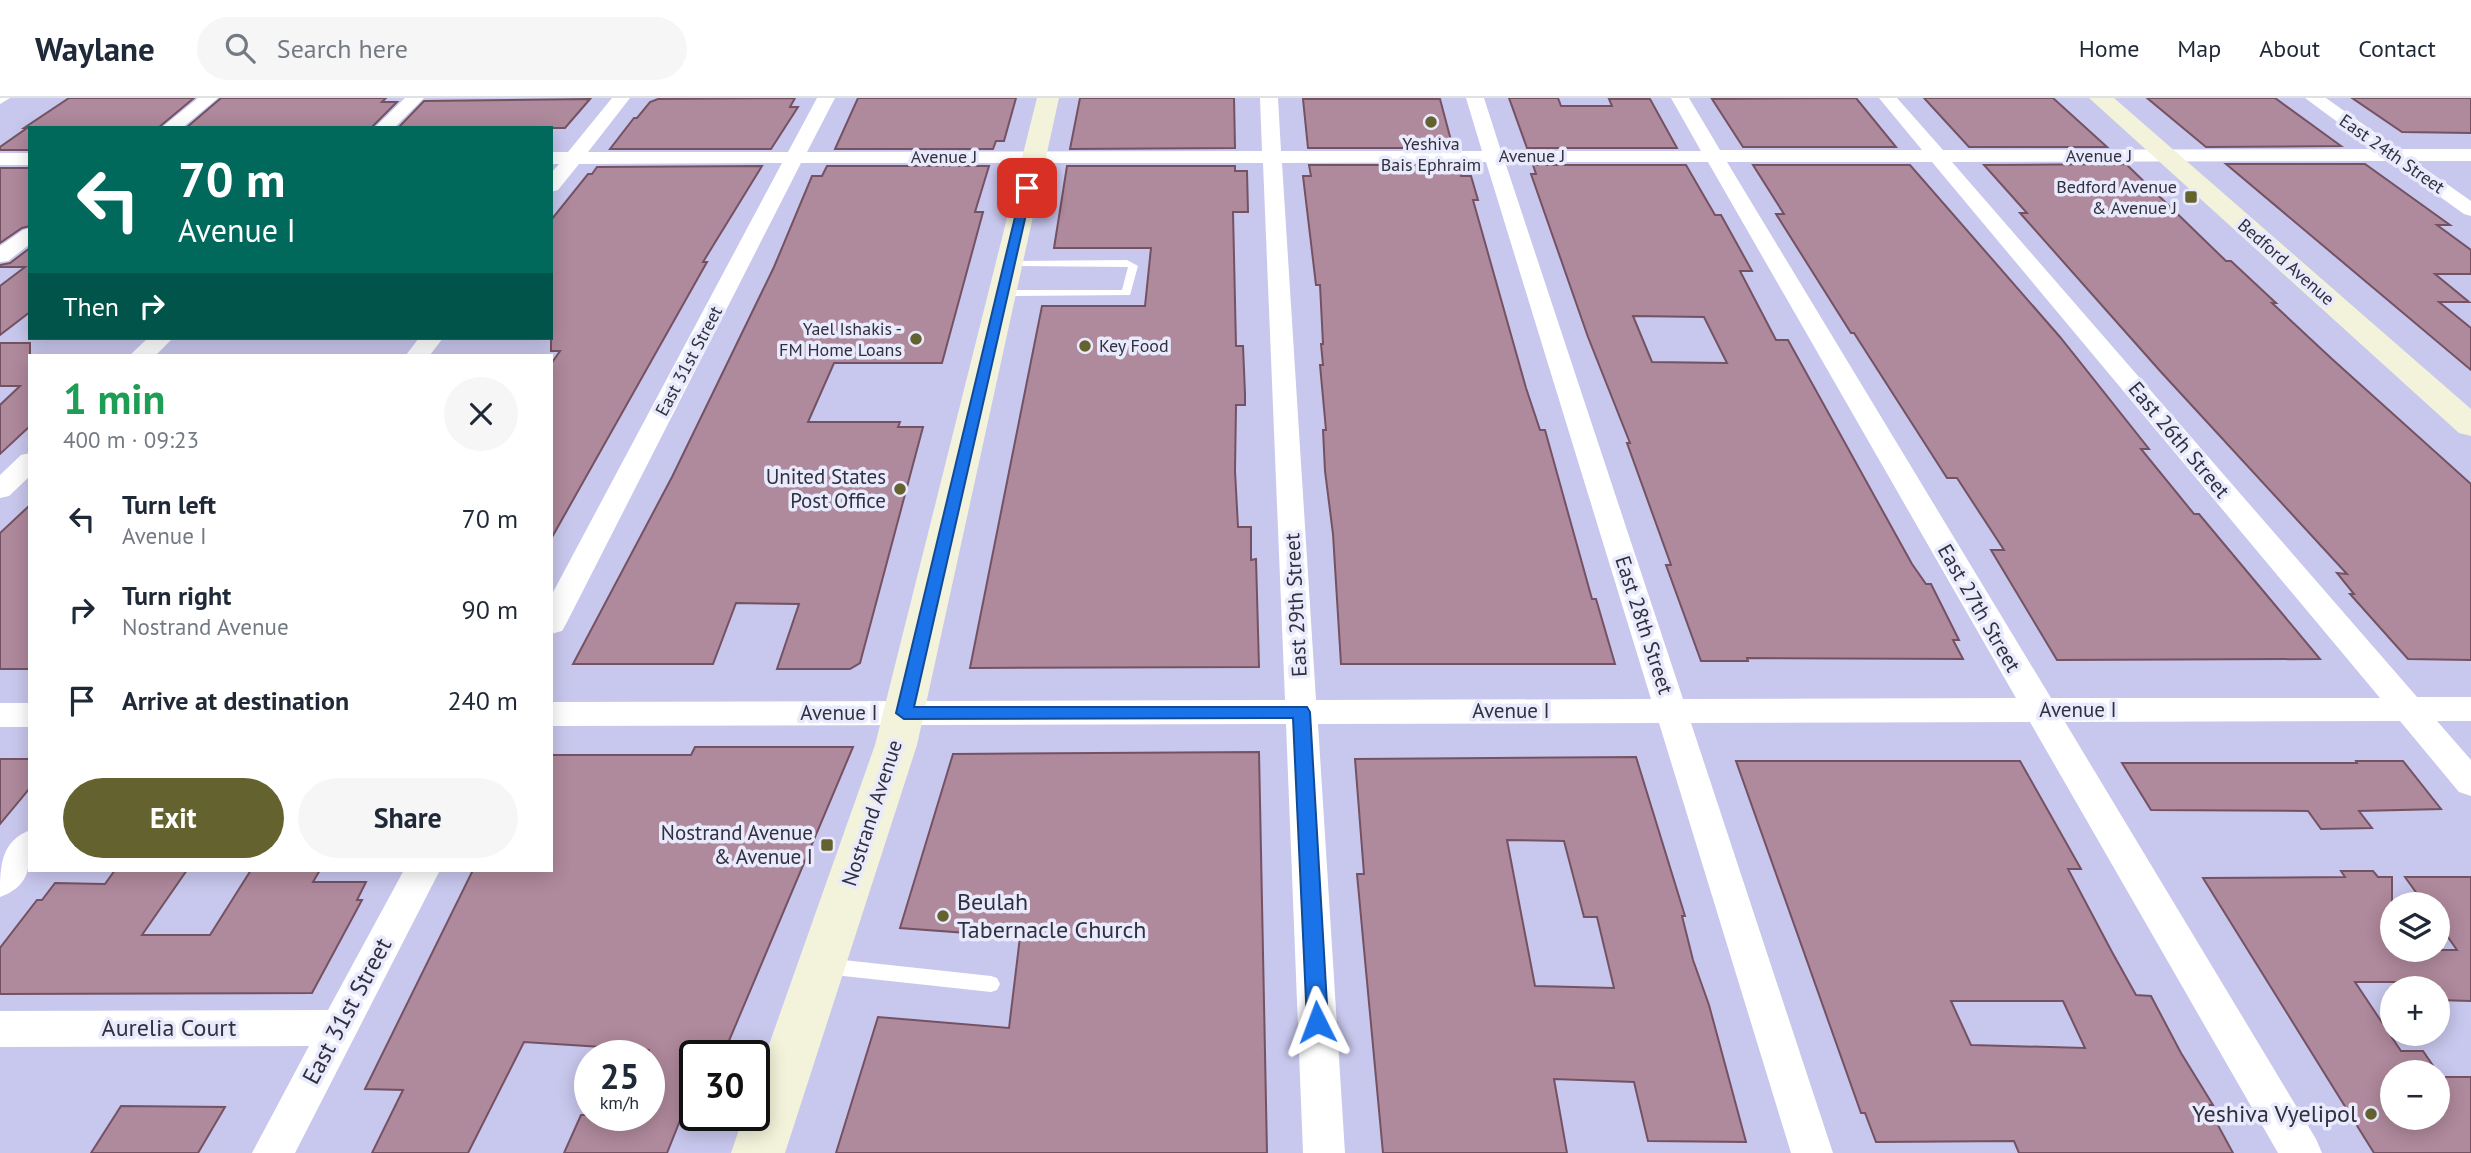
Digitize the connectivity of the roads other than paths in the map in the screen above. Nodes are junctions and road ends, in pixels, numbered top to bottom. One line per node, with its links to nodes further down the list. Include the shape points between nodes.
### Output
1 (209, 98): 12 (street)
2 (415, 98): 13 (street)
3 (621, 98): 23 (street)
4 (827, 98): 24 (street, East 31st Street)
5 (1048, 98): 20 (main road, Nostrand Avenue)
6 (1269, 98): 21 (street, East 29th Street)
7 (1475, 98): 17 (street, East 28th Street)
8 (1680, 98): 18 (street, East 27th Street)
9 (1888, 98): 19 (street, East 26th Street)
10 (2100, 98): 14 (main road, Bedford Avenue)
11 (2314, 98): 15 (street, East 24th Street)
12 (173, 126)
13 (385, 126)
14 (2165, 155): 15 (street, Avenue J); 19 (street, Avenue J); 36 (main road, Bedford Avenue)
15 (2394, 155): 16 (street, Avenue J); 28 (street, East 24th Street)
16 (2471, 155)
17 (1494, 156): 18 (street, Avenue J); 21 (street, Avenue J); 43 (street, East 28th Street)
18 (1714, 156): 19 (street, Avenue J); 42 (street, East 27th Street)
19 (1937, 156): 40 (street, East 26th Street)
20 (1034, 157): 21 (street, Avenue J); 24 (street, Avenue J); 31 (main road, Nostrand Avenue)
21 (1273, 157): 44 (street, East 29th Street)
22 (553, 158): 23 (street, Avenue J)
23 (574, 158): 24 (street, Avenue J); 27 (street)
24 (795, 158): 39 (street, East 31st Street)
25 (0, 159): 26 (street)
26 (28, 159)
27 (553, 184)
28 (2471, 210)
29 (28, 235): 30 (street)
30 (0, 256)
31 (1006, 278): 31 (lane, via 1128,263 1133,267 1126,293); 45 (main road, Nostrand Avenue)
32 (159, 340): 34 (street)
33 (429, 340): 35 (street)
34 (143, 354)
35 (419, 354)
36 (2471, 426)
37 (28, 463): 38 (street)
38 (0, 489)
39 (553, 620)
40 (2408, 709): 41 (street, Avenue I); 42 (street, Avenue I); 49 (street, East 26th Street)
41 (2471, 709)
42 (2039, 710): 43 (street, Avenue I); 61 (street, East 27th Street)
43 (1671, 711): 44 (street, Avenue I); 60 (street, East 28th Street)
44 (1301, 712): 45 (street, Avenue I); 59 (street, East 29th Street)
45 (904, 713): 46 (street, Avenue I); 53 (main road, Nostrand Avenue)
46 (553, 714)
47 (0, 715): 48 (street)
48 (28, 715)
49 (2471, 783)
50 (28, 846): 52 (street)
51 (421, 872): 55 (street, East 31st Street)
52 (0, 881)
53 (821, 966): 54 (lane); 58 (main road, Nostrand Avenue)
54 (991, 984)
55 (338, 1028): 56 (street, Aurelia Court); 57 (street, East 31st Street)
56 (0, 1029)
57 (273, 1153)
58 (758, 1153)
59 (1324, 1153)
60 (1812, 1153)
61 (2301, 1153)

